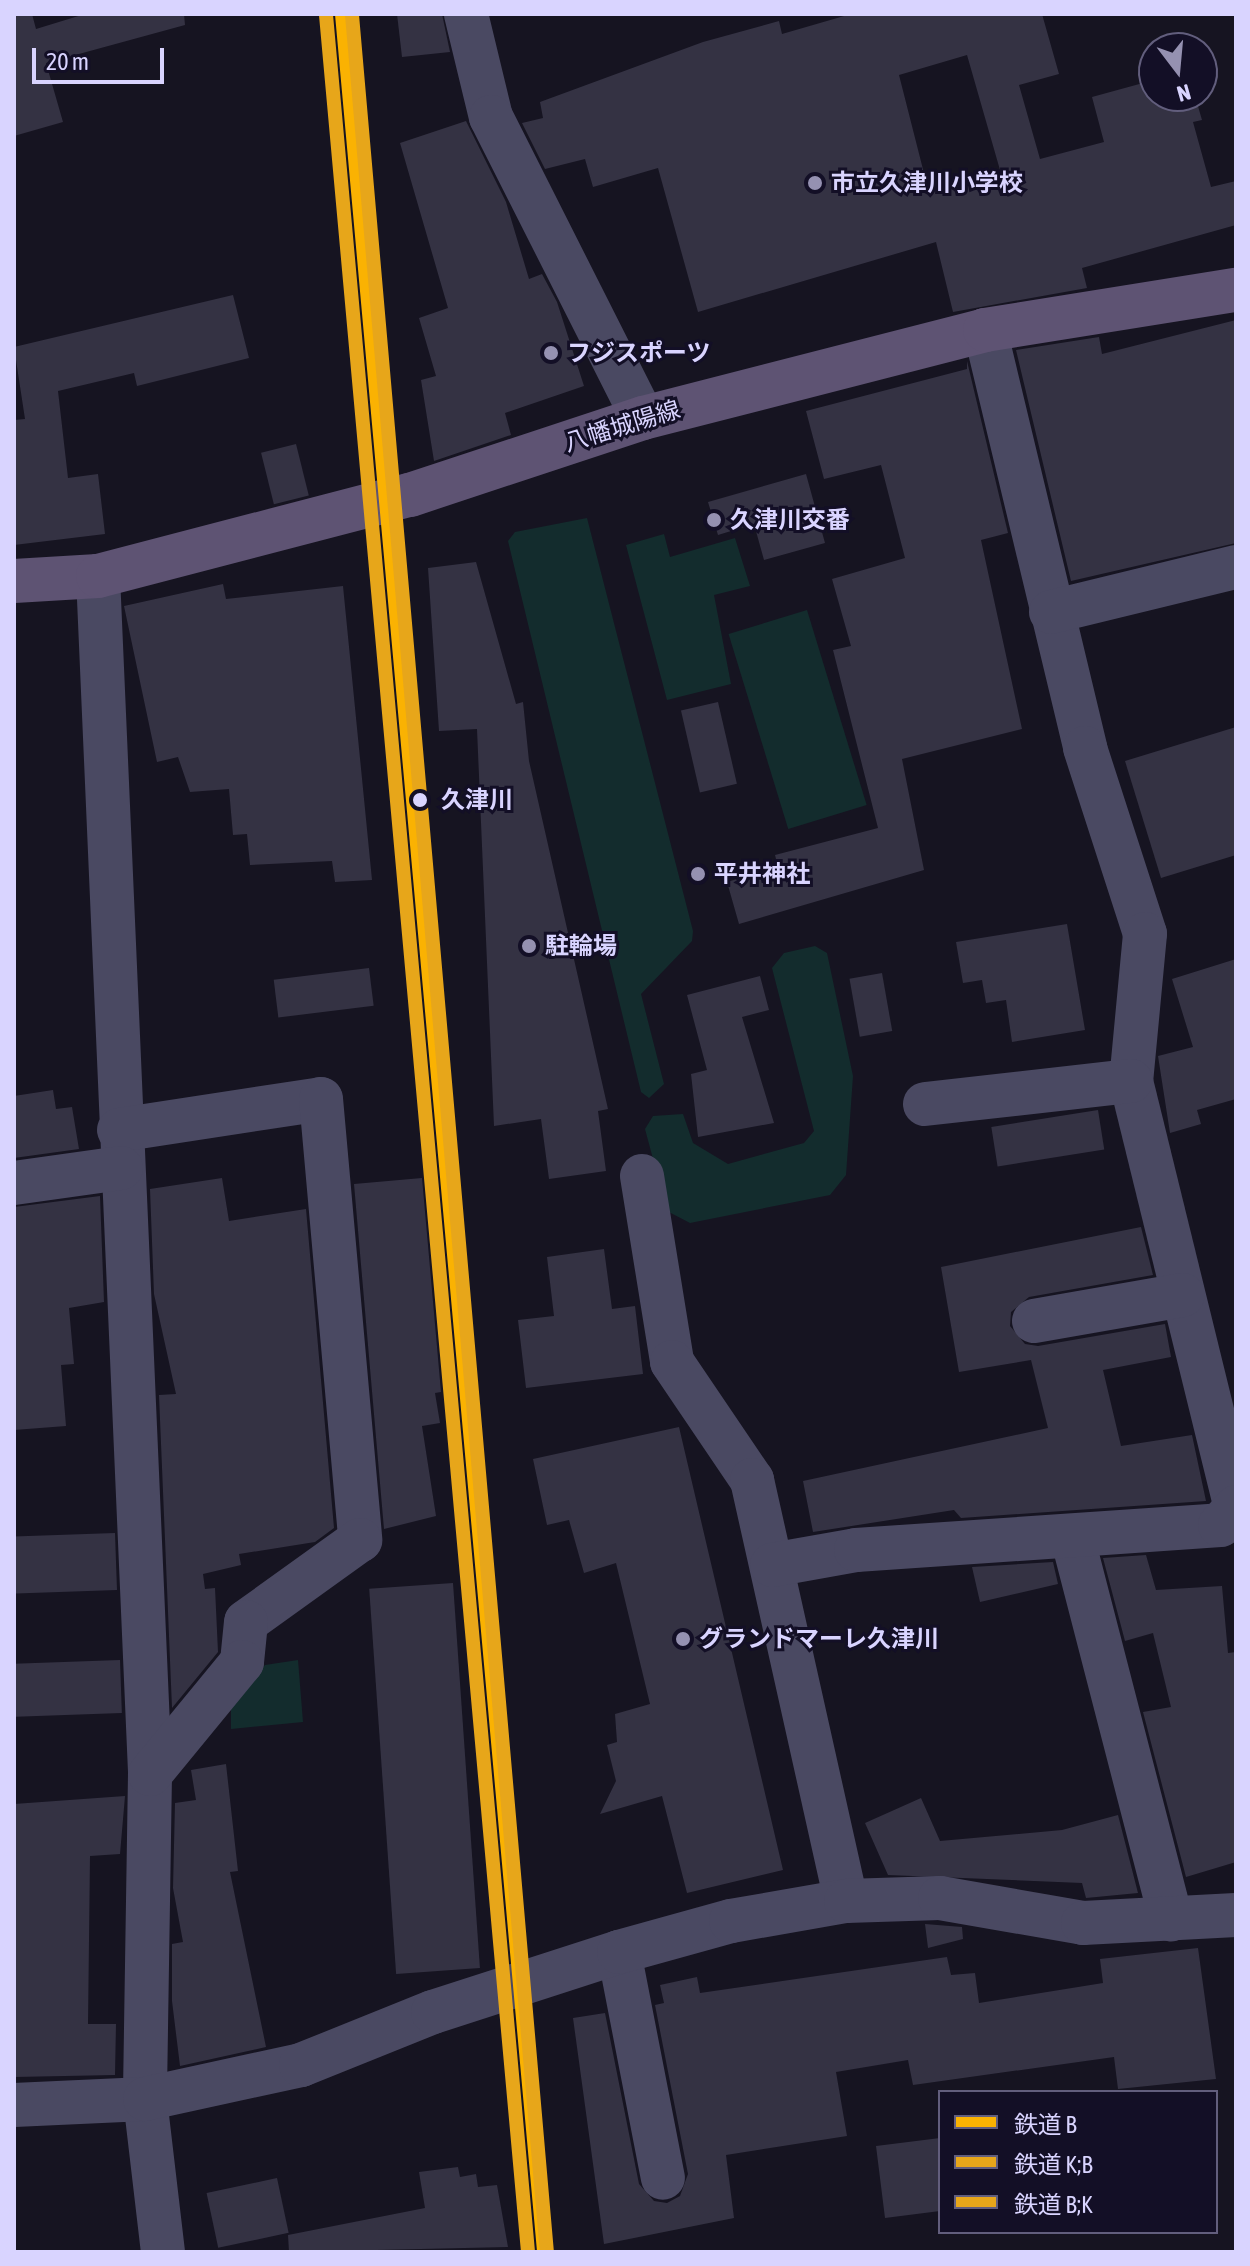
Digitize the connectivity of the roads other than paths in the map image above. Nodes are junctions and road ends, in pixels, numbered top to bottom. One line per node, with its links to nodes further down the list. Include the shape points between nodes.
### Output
1 (466, 14): 4 (street, via 491,117)
2 (1236, 290): 3 (main road, 八幡城陽線)
3 (985, 330): 4 (main road, 八幡城陽線); 8 (street)
4 (643, 418): 6 (main road, 八幡城陽線, via 410,495)
5 (1236, 567): 8 (street)
6 (98, 576): 7 (main road, 八幡城陽線); 11 (street)
7 (14, 581)
8 (1051, 612): 9 (street, via 1085,748 1145,934)
9 (1131, 1081): 10 (street); 14 (street)
10 (925, 1104)
11 (120, 1149): 13 (street); 19 (street); 19 (street, via 321,1099 360,1540 246,1622 242,1662)
12 (642, 1176): 18 (street, via 672,1362 752,1480)
13 (14, 1183)
14 (1183, 1295): 15 (street); 16 (street)
15 (1034, 1321)
16 (1236, 1507): 17 (street, via 1220,1525)
17 (1073, 1540): 18 (street, via 856,1550); 22 (street)
18 (772, 1565): 20 (street)
19 (150, 1774): 24 (street)
20 (846, 1901): 22 (street, via 940,1898 1083,1923); 23 (street, via 731,1921)
21 (1236, 1915): 22 (street)
22 (1171, 1920)
23 (619, 1952): 24 (street, via 433,2012 301,2065); 26 (street)
24 (145, 2099): 25 (street); 27 (street)
25 (14, 2105)
26 (663, 2178)
27 (163, 2252)

